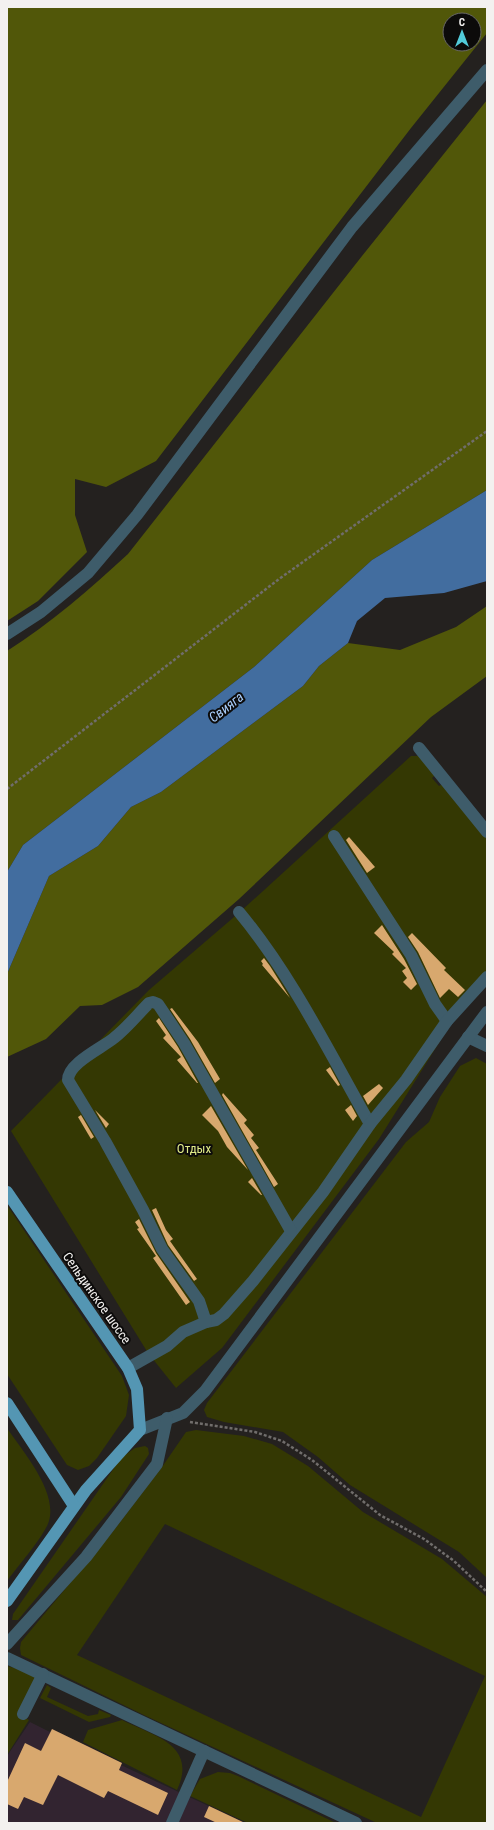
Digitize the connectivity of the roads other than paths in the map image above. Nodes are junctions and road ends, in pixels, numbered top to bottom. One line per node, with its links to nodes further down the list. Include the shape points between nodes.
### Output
1 (487, 70): 2 (street, via 352,227 137,515 88,573 41,612)
2 (7, 634)
3 (419, 748): 4 (street)
4 (487, 832)
5 (334, 836): 9 (street, via 411,955 435,1004)
6 (239, 912): 12 (street, via 258,935 303,1005)
7 (487, 977): 9 (street)
8 (487, 1012): 10 (street)
9 (447, 1021): 12 (street, via 406,1080)
10 (468, 1037): 11 (street); 18 (street, via 205,1391 182,1413)
11 (487, 1046)
12 (370, 1124): 14 (street, via 323,1192)
13 (7, 1192): 16 (main road, Сельдинское шоссе)
14 (291, 1231): 15 (street, via 224,1314 216,1320); 15 (street, via 184,1043 158,1004 149,1003 115,1038 71,1070 68,1080 105,1141 162,1249 199,1301)
15 (206, 1322): 16 (street, via 183,1332 167,1346)
16 (128, 1368): 19 (main road, Сельдинское шоссе, via 138,1388)
17 (7, 1403): 20 (main road)
18 (166, 1418): 19 (street); 22 (street, via 157,1464 86,1557)
19 (140, 1430): 20 (main road)
20 (74, 1506): 21 (main road)
21 (7, 1601)
22 (7, 1644)
23 (7, 1658): 24 (street)
24 (43, 1674): 25 (street); 26 (street)
25 (23, 1714)
26 (204, 1751): 27 (street); 28 (street)
27 (172, 1823)
28 (356, 1823)

